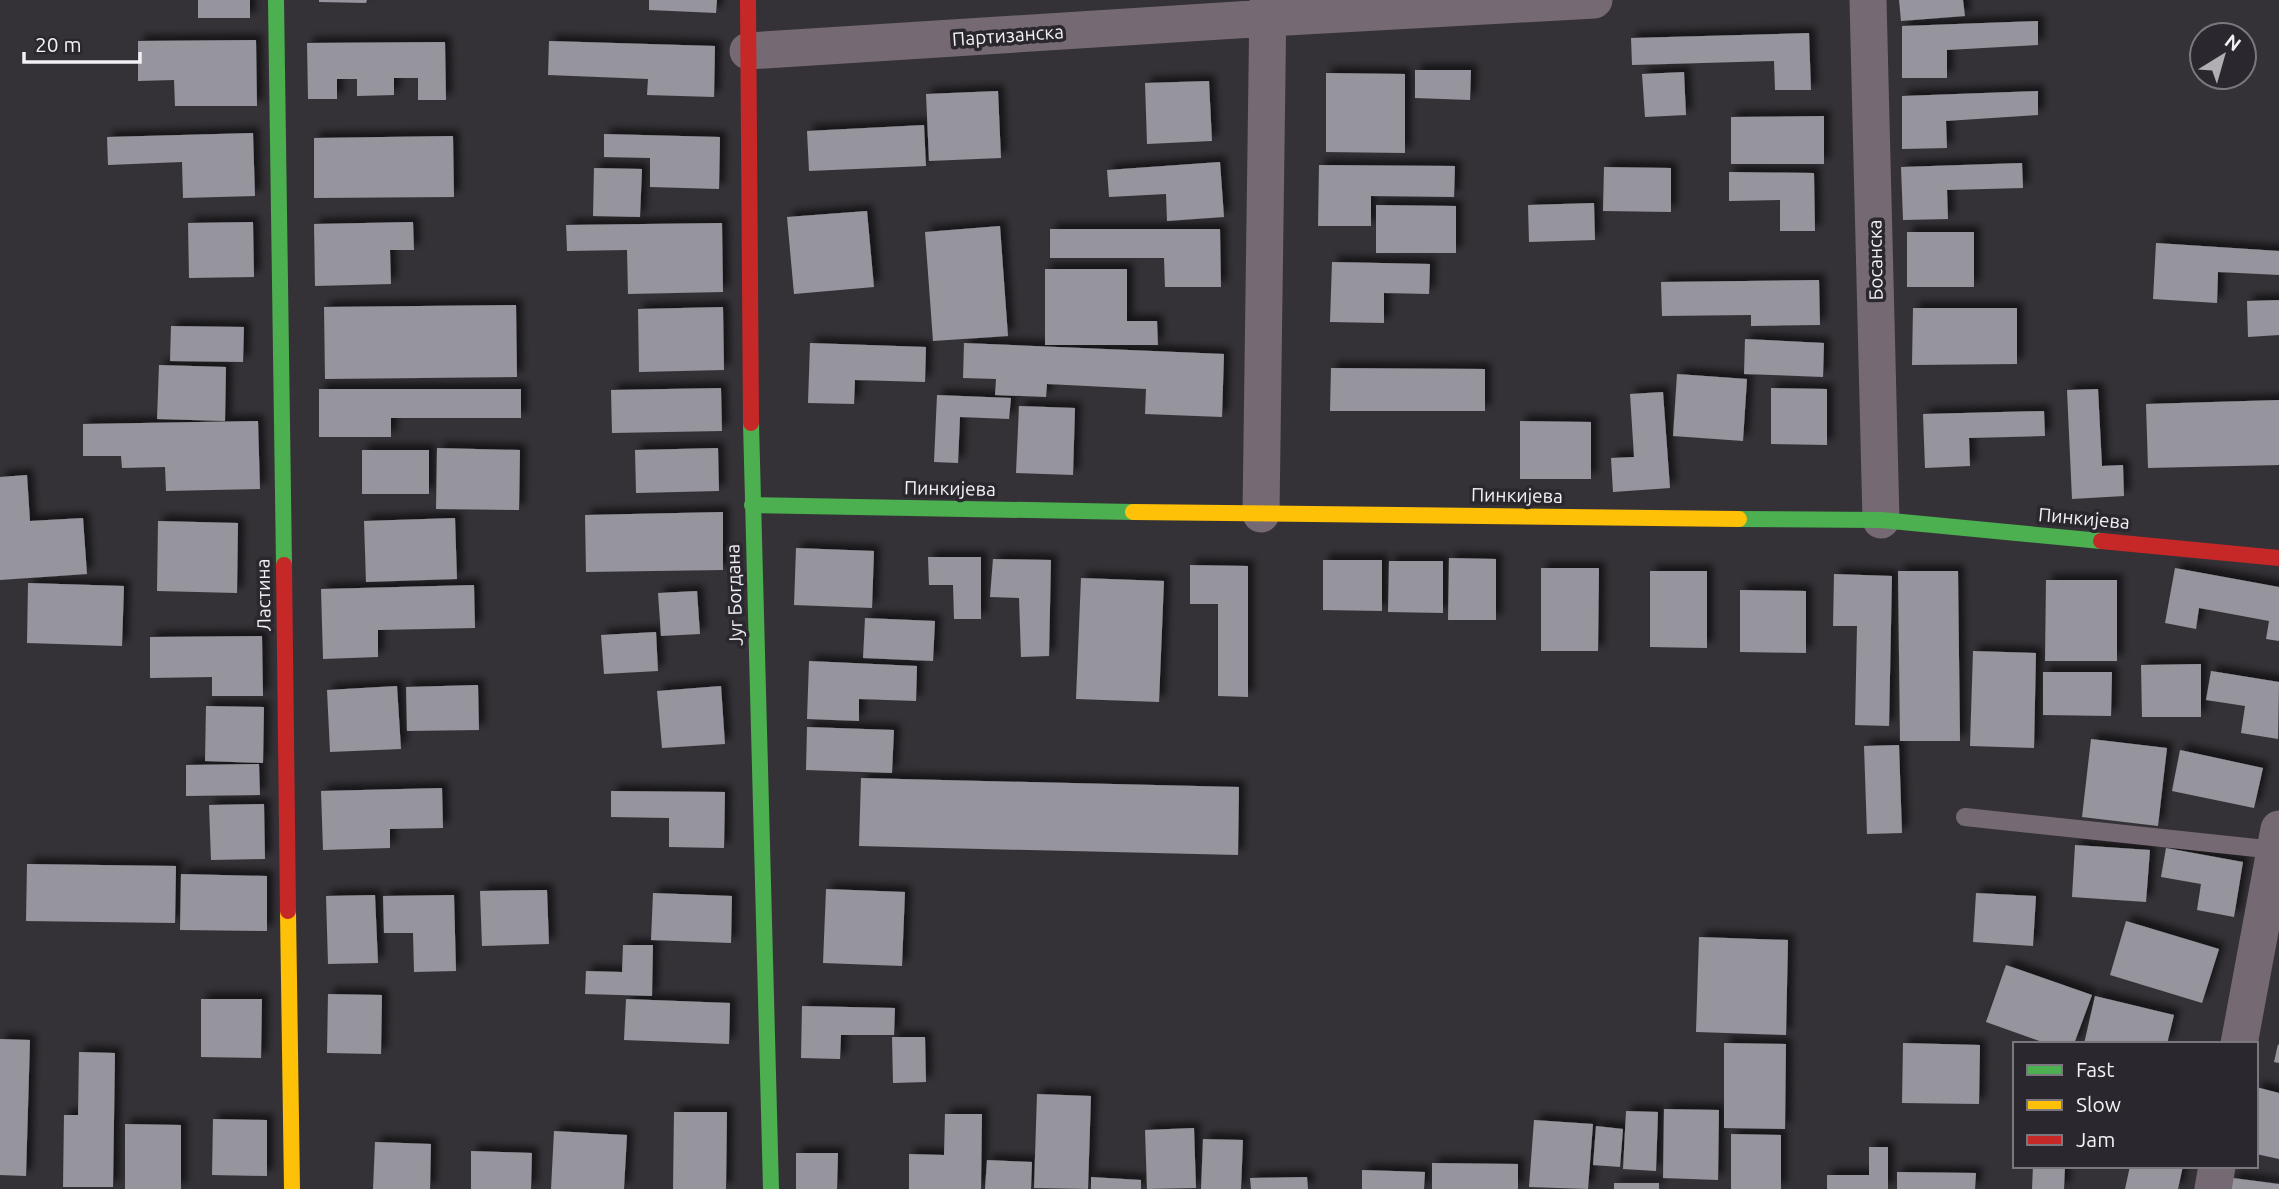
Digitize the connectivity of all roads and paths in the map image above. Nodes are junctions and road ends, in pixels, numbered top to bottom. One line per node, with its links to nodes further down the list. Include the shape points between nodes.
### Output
1 (276, 0): 16 (street, Ластина)
2 (748, 0): 7 (street, Југ Богдана)
3 (1594, 0): 5 (street, Партизанска)
4 (1868, 0): 10 (street, Босанска)
5 (1538, 2): 6 (street, Партизанска)
6 (1268, 9): 7 (street, Партизанска); 9 (street)
7 (748, 51): 8 (street, Југ Богдана)
8 (752, 505): 9 (street, Пинкијева); 17 (street, Југ Богдана)
9 (1261, 514): 10 (street, Пинкијева)
10 (1881, 520): 11 (street, Пинкијева)
11 (2279, 558)
12 (1965, 817): 13 (lane)
13 (2277, 840): 14 (street)
14 (2239, 1042)
15 (2217, 1168): 18 (street)
16 (292, 1189)
17 (771, 1189)
18 (2213, 1189)

